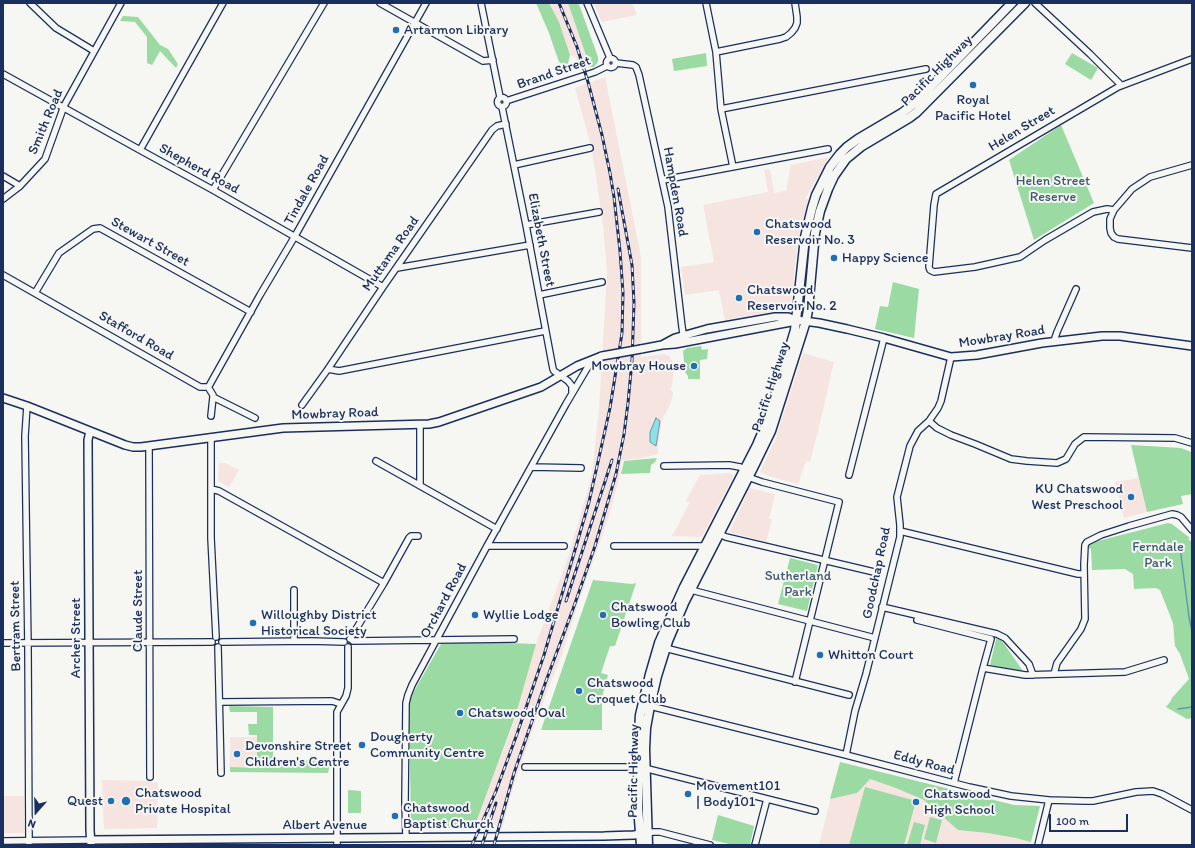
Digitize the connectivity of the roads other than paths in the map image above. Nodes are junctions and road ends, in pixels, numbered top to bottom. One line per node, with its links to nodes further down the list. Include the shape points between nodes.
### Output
1 (30, 3): 15 (street, via 56,28)
2 (121, 3): 15 (street, Smith Road)
3 (222, 3): 33 (street)
4 (324, 3): 40 (street)
5 (380, 3): 14 (street)
6 (426, 3): 14 (street, Tindale Road)
7 (482, 3): 19 (street)
8 (587, 3): 17 (street)
9 (706, 3): 16 (street)
10 (796, 3): 16 (street, via 797,17 791,33 780,39)
11 (1012, 3): 56 (highway, Pacific Highway, via 915,103 858,139 840,154 830,167 812,208 805,237)
12 (1025, 3): 57 (highway, Pacific Highway, via 921,108 846,159 828,189 817,219)
13 (1035, 3): 24 (street)
14 (415, 23): 19 (street, via 483,61); 45 (street, Tindale Road)
15 (94, 51): 28 (street, Smith Road)
16 (716, 52): 29 (street)
17 (610, 58): 20 (street, via 614,58); 21 (street)
18 (1192, 59): 24 (street, Helen Street)
19 (493, 60): 25 (street)
20 (616, 63): 21 (street, via 613,67); 38 (street, Hampden Road, via 633,65 638,71)
21 (608, 66): 26 (street, Brand Street)
22 (926, 68): 29 (street)
23 (3, 74): 28 (street, Shepherd Road)
24 (1121, 85): 42 (street, Helen Street, via 936,194 929,267 934,272 975,267 1020,257 1092,212)
25 (500, 98): 26 (street); 27 (street, via 497,104)
26 (506, 101): 27 (street)
27 (502, 106): 30 (street, Elizabeth Street)
28 (63, 108): 33 (street, Shepherd Road); 39 (street, Smith Road, via 45,159)
29 (721, 109): 36 (street)
30 (506, 124): 34 (street, Elizabeth Street); 48 (street, Muttama Road, via 492,130)
31 (590, 148): 34 (street)
32 (828, 149): 36 (street)
33 (140, 150): 40 (street, Shepherd Road)
34 (514, 165): 44 (street, Elizabeth Street)
35 (1192, 165): 42 (street, via 1150,176 1132,189)
36 (733, 167): 38 (street)
37 (3, 176): 39 (street)
38 (663, 180): 60 (street, Hampden Road)
39 (20, 186): 41 (street, Smith Road)
40 (213, 190): 45 (street, Shepherd Road)
41 (3, 198)
42 (1114, 210): 47 (street, via 1110,228 1111,233 1118,239)
43 (599, 212): 44 (street)
44 (526, 225): 46 (street, Elizabeth Street)
45 (295, 236): 51 (street, Shepherd Road); 55 (street, Tindale Road)
46 (530, 245): 48 (street); 54 (street, Elizabeth Street)
47 (1192, 248)
48 (397, 268): 51 (street, Muttama Road)
49 (3, 275): 53 (street, Stafford Road)
50 (602, 282): 54 (street)
51 (383, 287): 65 (street, Muttama Road)
52 (1076, 290): 61 (street)
53 (35, 293): 55 (street, Stewart Street, via 59,254 100,228); 67 (street, Stafford Road, via 200,387)
54 (539, 295): 58 (street, Elizabeth Street)
55 (251, 312): 67 (street, Tindale Road)
56 (796, 320): 57 (main road, Mowbray Road); 60 (main road, Mowbray Road); 85 (highway, Pacific Highway, via 768,419)
57 (806, 321): 59 (main road, Mowbray Road); 87 (highway, Pacific Highway, via 771,431)
58 (545, 331): 65 (street, via 339,371); 66 (street, Elizabeth Street, via 553,369)
59 (884, 338): 64 (main road, Mowbray Road); 86 (street)
60 (684, 339): 63 (main road, Mowbray Road, bridge, via 675,338 662,345)
61 (1054, 341): 62 (main road, Mowbray Road, via 1120,336); 64 (main road, Mowbray Road)
62 (1192, 346)
63 (599, 357): 66 (main road, Mowbray Road); 68 (street, Orchard Road, via 589,365)
64 (951, 358): 75 (street, Goodchap Road, via 938,408)
65 (328, 369): 71 (street, Muttama Road)
66 (560, 375): 68 (street, via 570,384); 76 (main road, Mowbray Road, via 533,390 440,422)
67 (208, 387): 69 (street)
68 (571, 395): 83 (street, Orchard Road)
69 (213, 397): 73 (street); 74 (street)
70 (3, 398): 72 (main road, Mowbray Road)
71 (302, 405)
72 (27, 406): 77 (main road, Mowbray Road); 119 (street, Bertram Street, via 25,436)
73 (211, 416)
74 (255, 418)
75 (930, 421): 79 (street, via 951,435 1011,459 1026,461 1057,463 1066,459 1074,444 1084,437 1175,438); 92 (street, Goodchap Road, via 918,431 910,446 897,497)
76 (420, 424): 78 (main road, Mowbray Road, via 283,428); 88 (street)
77 (90, 431): 80 (main road, Mowbray Road, via 129,446); 120 (main road, Archer Street)
78 (211, 437): 80 (main road, Mowbray Road); 89 (street)
79 (1192, 443)
80 (149, 446): 114 (street, Claude Street)
81 (376, 461): 88 (street)
82 (664, 466): 85 (street, via 729,465)
83 (531, 467): 84 (street); 90 (street, Orchard Road)
84 (581, 468)
85 (744, 469): 98 (highway, Pacific Highway)
86 (849, 475)
87 (748, 477): 93 (highway, Pacific Highway); 99 (street, via 839,502)
88 (420, 485): 90 (street)
89 (211, 489): 102 (street, via 219,491); 108 (street)
90 (497, 529): 95 (street, Orchard Road)
91 (1192, 530): 101 (street, via 1181,517 1172,514 1090,539 1085,546)
92 (900, 531): 101 (street); 105 (street, Goodchap Road)
93 (719, 534): 99 (street); 104 (highway, Pacific Highway)
94 (418, 536): 102 (street, via 409,538)
95 (487, 546): 96 (street); 112 (street, Orchard Road)
96 (564, 546)
97 (614, 546): 98 (street)
98 (704, 546): 135 (highway, Pacific Highway, via 656,650 640,715)
99 (825, 561): 100 (street); 107 (street)
100 (874, 572)
101 (1084, 574): 126 (street, via 1084,622 1057,663)
102 (384, 583): 111 (street)
103 (294, 590): 113 (street)
104 (691, 590): 107 (street); 123 (highway, Pacific Highway)
105 (882, 607): 109 (street, Goodchap Road); 127 (street, via 997,634 1005,638 1030,664)
106 (917, 620): 125 (street, via 991,639)
107 (810, 621): 109 (street); 128 (street)
108 (216, 637): 115 (street); 116 (street, via 221,638)
109 (875, 638): 133 (street, Goodchap Road)
110 (514, 639): 112 (street)
111 (352, 640): 112 (street); 117 (street, via 346,639); 122 (street, via 352,645)
112 (436, 640): 144 (street, Orchard Road, via 412,685 406,703)
113 (294, 641): 116 (street); 117 (street)
114 (150, 642): 115 (street); 120 (street); 137 (street, Claude Street)
115 (212, 642): 121 (street, via 213,646)
116 (222, 642): 121 (street)
117 (344, 642): 122 (street)
118 (3, 643): 119 (street)
119 (28, 643): 120 (street); 149 (street, Bertram Street)
120 (89, 643): 146 (main road, Archer Street)
121 (218, 647): 130 (street)
122 (348, 647): 131 (street, via 348,688)
123 (665, 648): 128 (street); 132 (highway, Pacific Highway)
124 (1164, 660): 126 (street, via 1125,672)
125 (983, 668): 127 (street, via 1017,675); 138 (street)
126 (1054, 674): 127 (street)
127 (1033, 675)
128 (795, 682): 129 (street)
129 (849, 695)
130 (220, 702): 131 (street, via 332,701); 136 (street)
131 (341, 704): 148 (street, via 337,717)
132 (650, 706): 133 (street, Eddy Road); 135 (highway, Pacific Highway)
133 (846, 755): 138 (street, Eddy Road)
134 (526, 766): 135 (street)
135 (641, 768): 139 (street); 143 (highway, Pacific Highway, via 638,807)
136 (221, 773)
137 (150, 777)
138 (954, 783): 140 (street, Eddy Road, via 1011,796)
139 (767, 799): 142 (street); 153 (street)
140 (1049, 800): 141 (street, Eddy Road, via 1093,801 1153,791); 154 (street)
141 (1192, 810)
142 (815, 811)
143 (643, 834): 144 (main road, Albert Avenue); 150 (highway, Pacific Highway); 151 (highway, Pacific Highway); 152 (street, via 660,832)
144 (406, 837): 148 (main road, Albert Avenue)
145 (3, 841): 149 (street, Albert Avenue)
146 (91, 842): 147 (main road, Albert Avenue); 149 (street, Albert Avenue)
147 (162, 842): 148 (main road, Albert Avenue)
148 (337, 842)
149 (29, 843)
150 (641, 845)
151 (648, 845)
152 (710, 845)
153 (755, 845)
154 (1038, 845)

